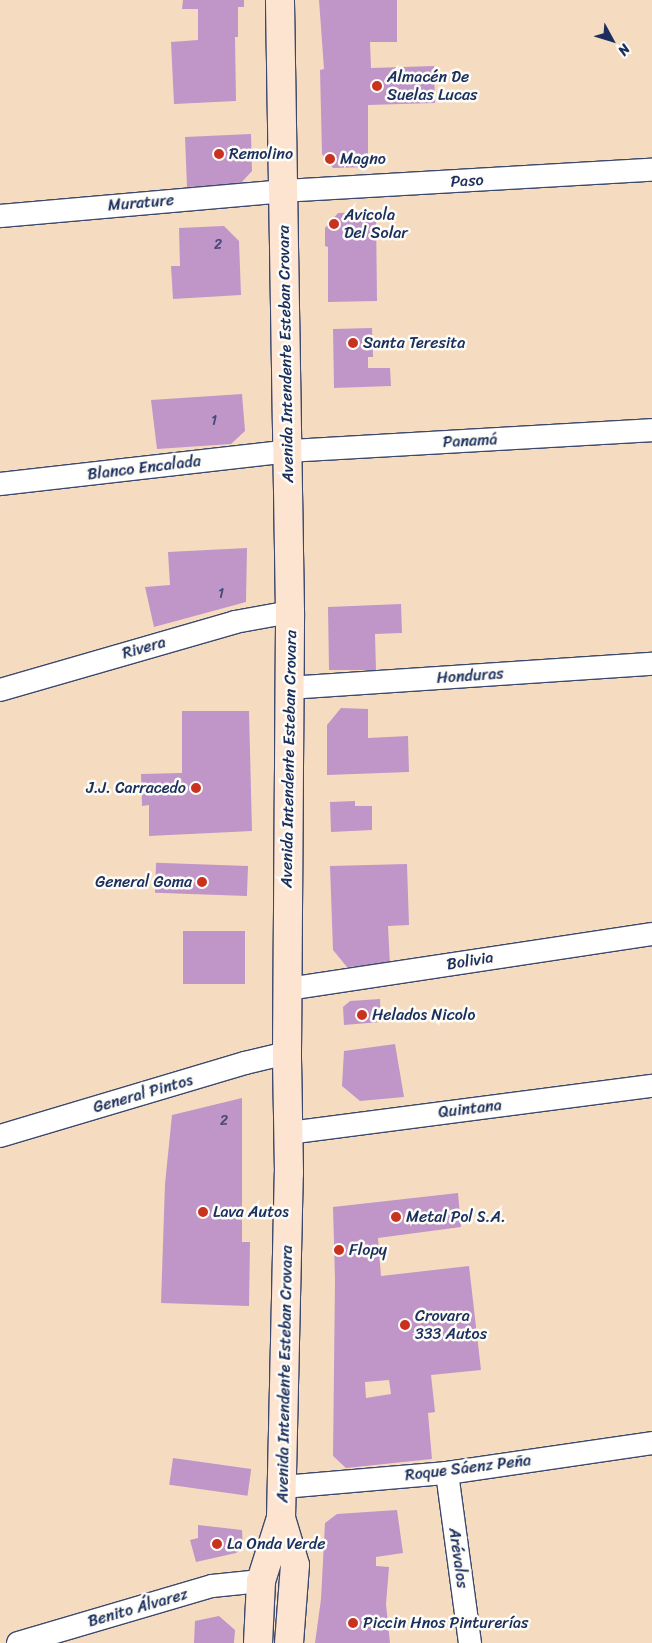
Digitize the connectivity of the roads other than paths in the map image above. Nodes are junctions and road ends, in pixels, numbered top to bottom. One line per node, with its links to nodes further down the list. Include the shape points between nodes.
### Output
1 (280, 0): 3 (main road, Avenida Intendente Esteban Crovara)
2 (652, 170): 3 (street, Paso)
3 (283, 191): 4 (street, Murature); 6 (main road, Avenida Intendente Esteban Crovara)
4 (0, 216)
5 (652, 430): 6 (street, Panamá)
6 (289, 451): 7 (street, Blanco Encalada); 8 (main road, Avenida Intendente Esteban Crovara)
7 (0, 484)
8 (290, 612): 10 (main road, Avenida Intendente Esteban Crovara); 11 (street, Rivera, via 235,622)
9 (652, 664): 10 (street, Honduras)
10 (288, 688): 13 (main road, Avenida Intendente Esteban Crovara)
11 (0, 690)
12 (652, 934): 13 (street, Bolivia)
13 (288, 989): 14 (main road, Avenida Intendente Esteban Crovara)
14 (287, 1053): 16 (main road, Avenida Intendente Esteban Crovara); 17 (street, General Pintos)
15 (652, 1086): 16 (street, Quintana)
16 (289, 1133): 20 (main road, Avenida Intendente Esteban Crovara)
17 (0, 1136)
18 (652, 1442): 19 (street, Roque Sáenz Peña)
19 (447, 1473): 20 (street, Roque Sáenz Peña); 26 (street, Arévalos)
20 (283, 1487): 21 (main road, Avenida Intendente Esteban Crovara)
21 (281, 1518): 22 (main road, Avenida Intendente Esteban Crovara); 25 (main road, Avenida Intendente Esteban Crovara, via 295,1565)
22 (261, 1581): 23 (street, Benito Álvarez, via 212,1586); 24 (main road, Avenida Intendente Esteban Crovara)
23 (18, 1643)
24 (258, 1643)
25 (289, 1643)
26 (470, 1643)

